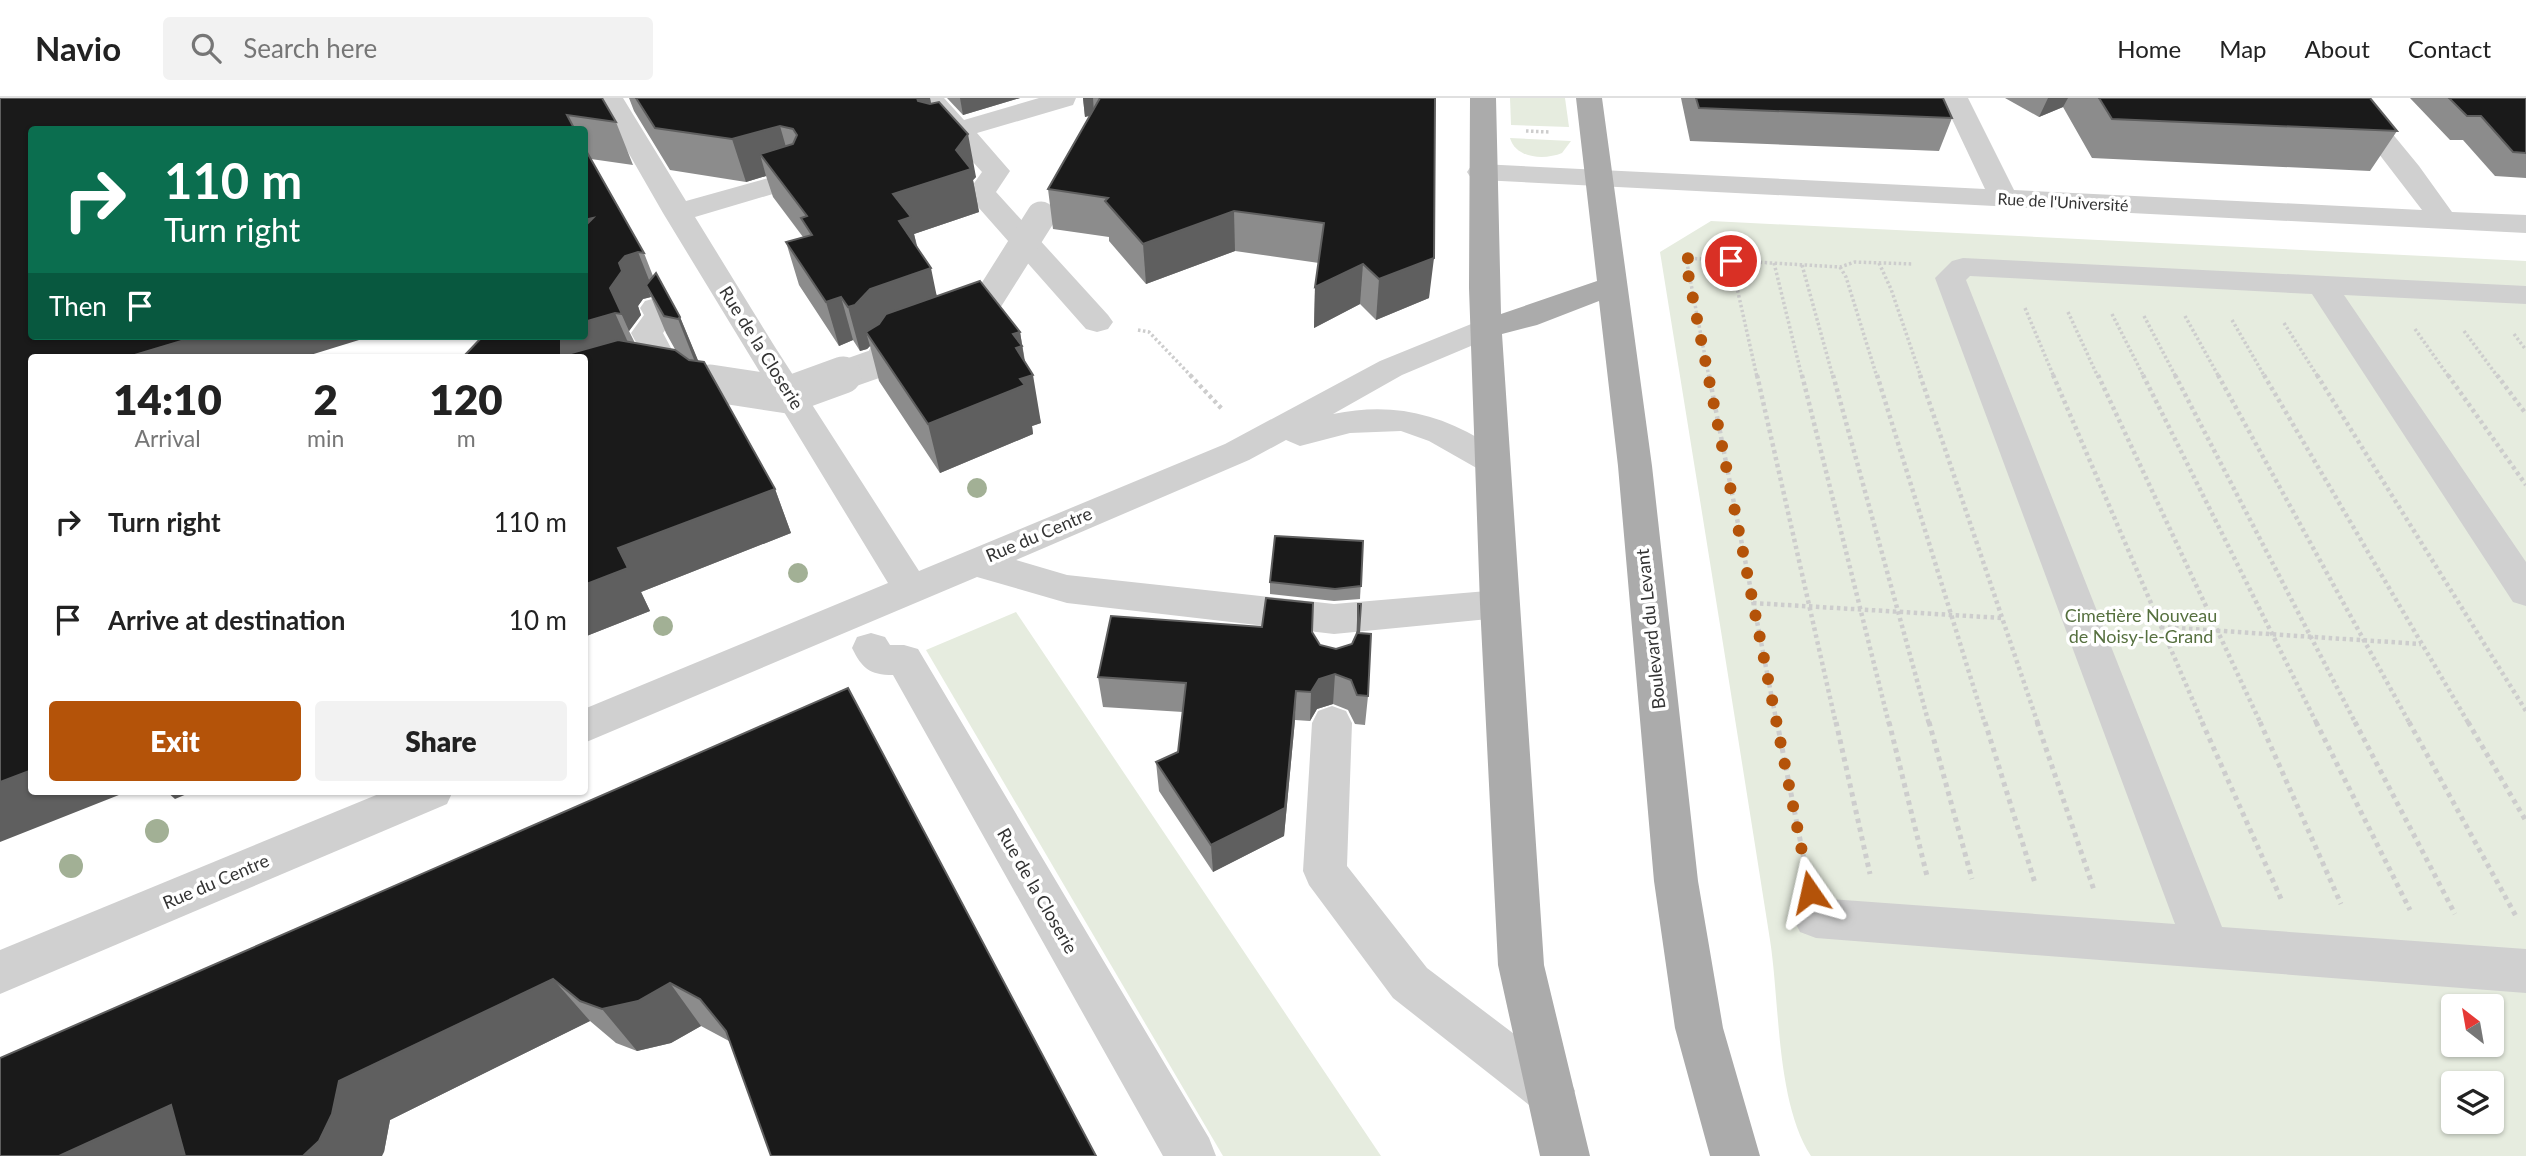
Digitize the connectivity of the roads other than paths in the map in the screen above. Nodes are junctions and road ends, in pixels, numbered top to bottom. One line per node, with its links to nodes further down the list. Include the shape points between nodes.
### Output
1 (930, 98): 8 (street)
2 (1483, 98): 9 (main road)
3 (1589, 98): 11 (main road, Boulevard du Levant)
4 (1955, 98): 13 (street)
5 (2349, 98): 15 (street)
6 (1064, 99): 8 (street)
7 (614, 103): 14 (street, Rue de la Closerie)
8 (949, 133): 21 (street, via 996,171 981,193)
9 (1481, 172): 11 (street, Rue de l'Université); 22 (main road)
10 (793, 179): 14 (street)
11 (1600, 180): 13 (street, Rue de l'Université); 17 (main road, Boulevard du Levant)
12 (1055, 193): 24 (street, bridge, via 978,316 887,349 878,362 788,395)
13 (2004, 199): 15 (street, Rue de l'Université)
14 (677, 213): 28 (street, Rue de la Closerie)
15 (2443, 220): 16 (street, Rue de l'Université)
16 (2526, 224)
17 (1614, 285): 22 (main road); 42 (main road, Boulevard du Levant, via 1676,881 1699,1027)
18 (2322, 286): 19 (street); 29 (street); 36 (street, via 1963,267 1950,278)
19 (2526, 295)
20 (656, 307): 24 (street, via 660,316 646,333)
21 (1097, 323)
22 (1486, 328): 25 (street, Rue du Centre, via 1391,368); 26 (main road)
23 (635, 370): 24 (street)
24 (683, 371)
25 (1237, 452): 26 (street, via 1347,421 1385,418 1432,428); 27 (street, Rue du Centre)
26 (1492, 462): 30 (main road)
27 (974, 562): 28 (street, Rue du Centre); 30 (street, via 1067,589 1334,635)
28 (911, 589): 33 (street, Rue du Centre)
29 (2526, 592)
30 (1499, 604): 39 (main road, via 1521,965)
31 (871, 648): 40 (street, Rue de la Closerie, via 879,660 904,660)
32 (1332, 723): 39 (street, via 1325,871 1410,982)
33 (588, 725)
34 (422, 795): 38 (street, Rue du Centre)
35 (1816, 918): 36 (street)
36 (2207, 948): 37 (street)
37 (2505, 970)
38 (0, 972)
39 (1550, 1091): 41 (main road)
40 (1191, 1156)
41 (1565, 1156)
42 (1735, 1156)

